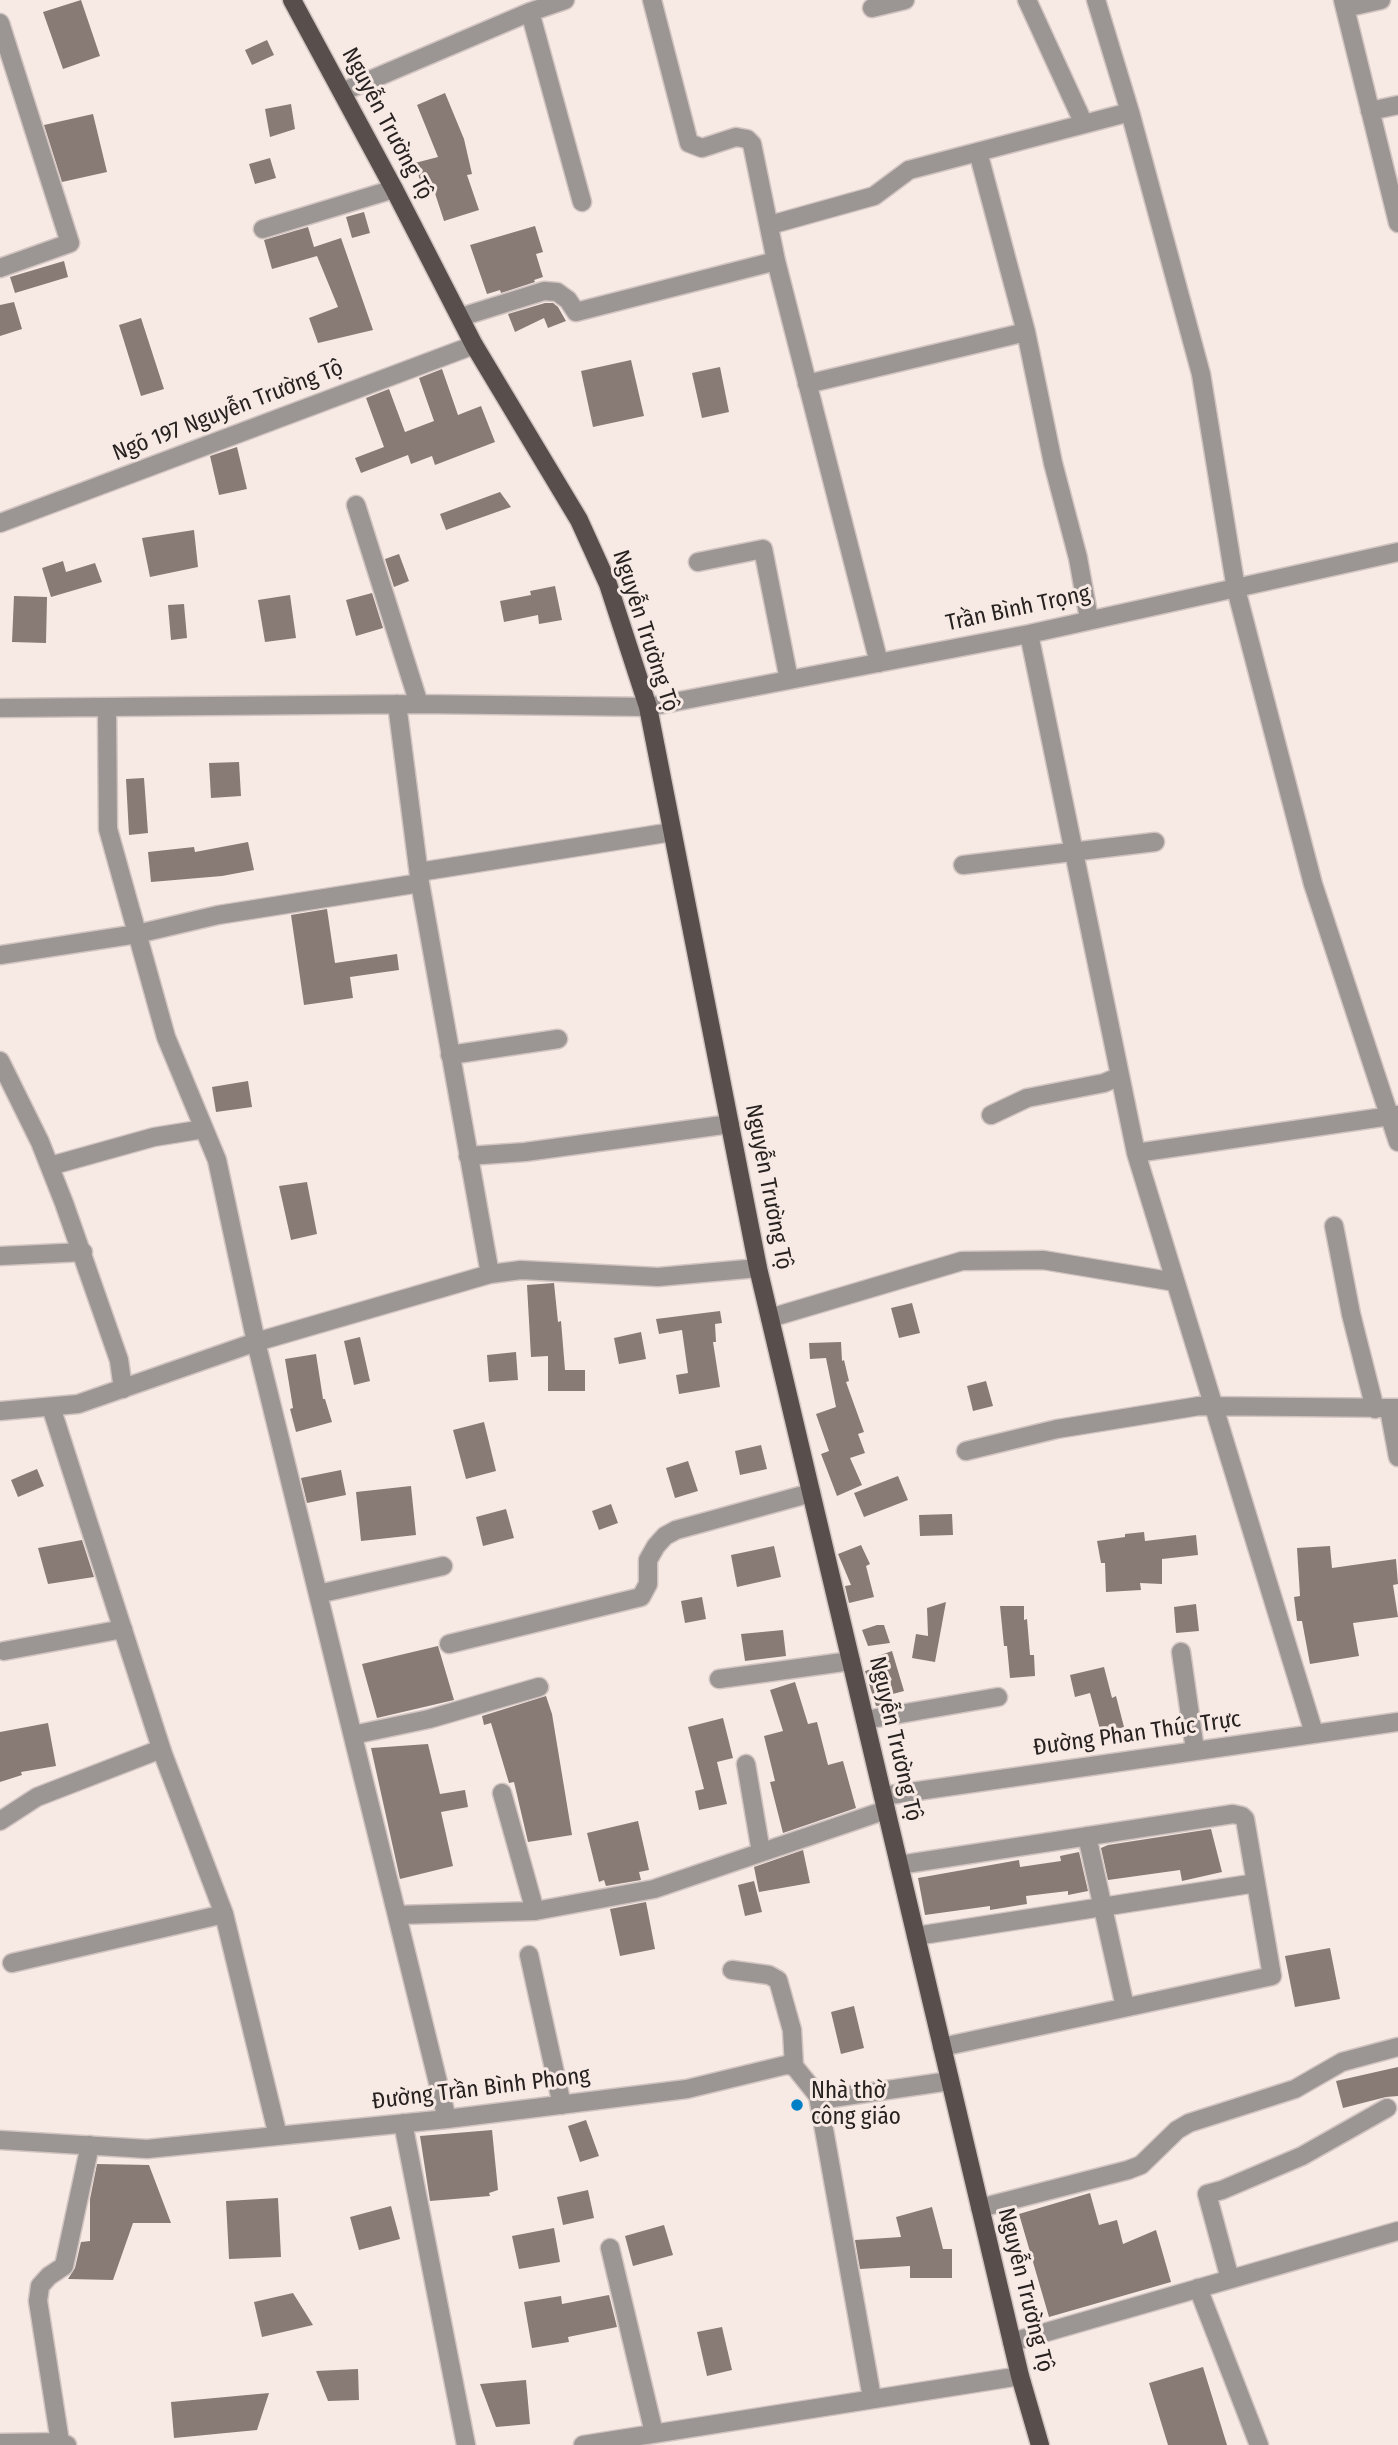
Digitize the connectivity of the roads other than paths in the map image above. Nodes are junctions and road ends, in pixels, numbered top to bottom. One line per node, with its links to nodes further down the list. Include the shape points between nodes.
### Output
1 (292, 0): 12 (main road, Nguyễn Trường Tộ)
2 (565, 0): 10 (street)
3 (652, 0): 21 (street, via 687,139 699,148 736,137 749,141)
4 (905, 0): 9 (street)
5 (1027, 0): 16 (street)
6 (1096, 0): 15 (street)
7 (1381, 0): 8 (street)
8 (1344, 4): 14 (street)
9 (872, 8)
10 (530, 12): 12 (street); 19 (street)
11 (0, 23): 24 (street, via 71,243)
12 (342, 92): 18 (main road, Nguyễn Trường Tộ)
13 (1398, 104): 14 (street)
14 (1370, 111): 20 (street)
15 (1130, 112): 16 (street); 33 (street, via 1200,374)
16 (1084, 124): 17 (street)
17 (978, 152): 21 (street, via 909,170 874,196); 26 (street)
18 (394, 189): 22 (street); 25 (main road, Nguyễn Trường Tộ)
19 (582, 202)
20 (1398, 223)
21 (770, 225): 23 (street)
22 (263, 229)
23 (776, 261): 25 (street, via 576,312 557,292 544,291); 28 (street)
24 (0, 268)
25 (461, 317): 27 (main road, Nguyễn Trường Tộ)
26 (1026, 332): 28 (street); 34 (street)
27 (474, 345): 30 (street, Ngõ 197 Nguyễn Trường Tộ); 41 (main road, Nguyễn Trường Tộ, via 579,520 608,584)
28 (807, 384): 36 (street)
29 (356, 505): 38 (street)
30 (0, 523)
31 (1398, 552): 33 (street, Trần Bình Trọng)
32 (698, 562): 37 (street, via 763,549)
33 (1236, 589): 34 (street, Trần Bình Trọng); 55 (street, via 1313,884)
34 (1089, 619): 35 (street, Trần Bình Trọng)
35 (1029, 634): 36 (street, Trần Bình Trọng); 45 (street)
36 (879, 663): 37 (street, Trần Bình Trọng)
37 (789, 680): 41 (street, Trần Bình Trọng)
38 (419, 704): 39 (street, Trần Bình Trọng); 41 (street, Trần Bình Trọng)
39 (397, 705): 40 (street, Trần Bình Trọng); 47 (street)
40 (107, 707): 42 (street, Trần Bình Trọng); 48 (street, via 108,829)
41 (648, 707): 43 (main road, Nguyễn Trường Tộ)
42 (0, 708)
43 (672, 831): 47 (street); 56 (main road, Nguyễn Trường Tộ)
44 (1155, 842): 45 (street)
45 (1074, 852): 46 (street); 53 (street)
46 (963, 864)
47 (420, 877): 48 (street); 51 (street)
48 (137, 934): 49 (street); 57 (street, via 166,1037)
49 (0, 954)
50 (558, 1039): 51 (street)
51 (450, 1055): 60 (street)
52 (0, 1061): 61 (street)
53 (1120, 1076): 54 (street, via 1095,1086 1027,1098); 59 (street)
54 (991, 1115)
55 (1395, 1116): 58 (street); 59 (street)
56 (730, 1124): 60 (street); 65 (main road, Nguyễn Trường Tộ)
57 (204, 1129): 61 (street, via 154,1137); 69 (street, via 217,1160)
58 (1398, 1142)
59 (1136, 1153): 67 (street)
60 (468, 1156): 66 (street)
61 (50, 1166): 63 (street)
62 (1334, 1226): 73 (street, via 1351,1314)
63 (83, 1252): 64 (street); 70 (street, via 119,1360)
64 (0, 1256)
65 (758, 1268): 66 (street, via 658,1277 521,1270); 68 (main road, Nguyễn Trường Tộ)
66 (490, 1275): 69 (street)
67 (1175, 1282): 68 (street, via 1044,1260 962,1261); 71 (street)
68 (770, 1318): 77 (main road, Nguyễn Trường Tộ)
69 (256, 1342): 70 (street); 79 (street)
70 (123, 1389): 72 (street, via 78,1404)
71 (1214, 1406): 73 (street); 75 (street, via 1057,1429); 90 (street)
72 (51, 1407): 74 (street); 80 (street)
73 (1387, 1409): 76 (street)
74 (0, 1411)
75 (966, 1451)
76 (1398, 1457)
77 (811, 1493): 81 (street, via 665,1536 648,1560 648,1584 641,1597); 84 (main road, Nguyễn Trường Tộ)
78 (443, 1566): 79 (street)
79 (318, 1594): 91 (street)
80 (123, 1629): 82 (street); 92 (street)
81 (449, 1644)
82 (4, 1651)
83 (1181, 1652): 93 (street)
84 (851, 1661): 85 (street); 88 (main road, Nguyễn Trường Tộ)
85 (719, 1679)
86 (539, 1686): 91 (street)
87 (999, 1697): 88 (street)
88 (865, 1720): 96 (main road, Nguyễn Trường Tộ)
89 (1398, 1722): 90 (street, Đường Phan Thúc Trực)
90 (1314, 1733): 93 (street, Đường Phan Thúc Trực)
91 (353, 1735): 105 (street)
92 (161, 1749): 97 (street, via 37,1797); 104 (street)
93 (1195, 1750): 96 (street, Đường Phan Thúc Trực)
94 (746, 1764): 99 (street)
95 (502, 1793): 103 (street)
96 (884, 1803): 99 (street, Đường Phan Thúc Trực); 100 (main road, Nguyễn Trường Tộ)
97 (0, 1821)
98 (1087, 1836): 100 (street); 101 (street, via 1238,1814 1245,1819); 102 (street)
99 (761, 1852): 103 (street, Đường Phan Thúc Trực, via 654,1889)
100 (899, 1865): 106 (main road, Nguyễn Trường Tộ)
101 (1256, 1883): 102 (street); 110 (street, via 1272,1976)
102 (1101, 1907): 106 (street); 110 (street)
103 (535, 1911): 105 (street, Đường Phan Thúc Trực)
104 (224, 1914): 108 (street); 120 (street)
105 (397, 1915): 118 (street)
106 (916, 1936): 111 (main road, Nguyễn Trường Tộ)
107 (529, 1955): 116 (street)
108 (12, 1963)
109 (732, 1970): 113 (street, via 778,1980 792,2030)
110 (1125, 2007): 111 (street)
111 (942, 2047): 114 (main road, Nguyễn Trường Tộ)
112 (1398, 2048): 123 (street, via 1342,2062 1295,2090 1189,2123 1128,2171)
113 (794, 2066): 115 (street); 116 (street, Đường Trần Bình Phong, via 687,2089)
114 (950, 2081): 115 (street, via 839,2098); 123 (main road, Nguyễn Trường Tộ)
115 (818, 2096): 130 (street)
116 (562, 2105): 118 (street, Đường Trần Bình Phong)
117 (1387, 2108): 126 (street, via 1302,2156 1207,2194)
118 (447, 2119): 119 (street, Đường Trần Bình Phong)
119 (403, 2123): 120 (street, Đường Trần Bình Phong); 134 (street)
120 (278, 2136): 122 (street, Đường Trần Bình Phong, via 147,2149)
121 (0, 2140): 122 (street, Đường Trần Bình Phong)
122 (90, 2145): 133 (street, via 64,2266 40,2286 38,2301)
123 (980, 2208): 128 (main road, Nguyễn Trường Tộ)
124 (1398, 2231): 126 (street)
125 (610, 2248): 131 (street)
126 (1230, 2279): 127 (street)
127 (1199, 2288): 128 (street); 137 (street)
128 (1012, 2342): 129 (main road, Nguyễn Trường Tộ)
129 (1020, 2376): 130 (street); 136 (main road, Nguyễn Trường Tộ)
130 (872, 2398): 131 (street)
131 (654, 2433): 135 (street)
132 (0, 2443): 133 (street)
133 (64, 2443)
134 (466, 2445)
135 (583, 2445)
136 (1040, 2445)
137 (1259, 2445)

